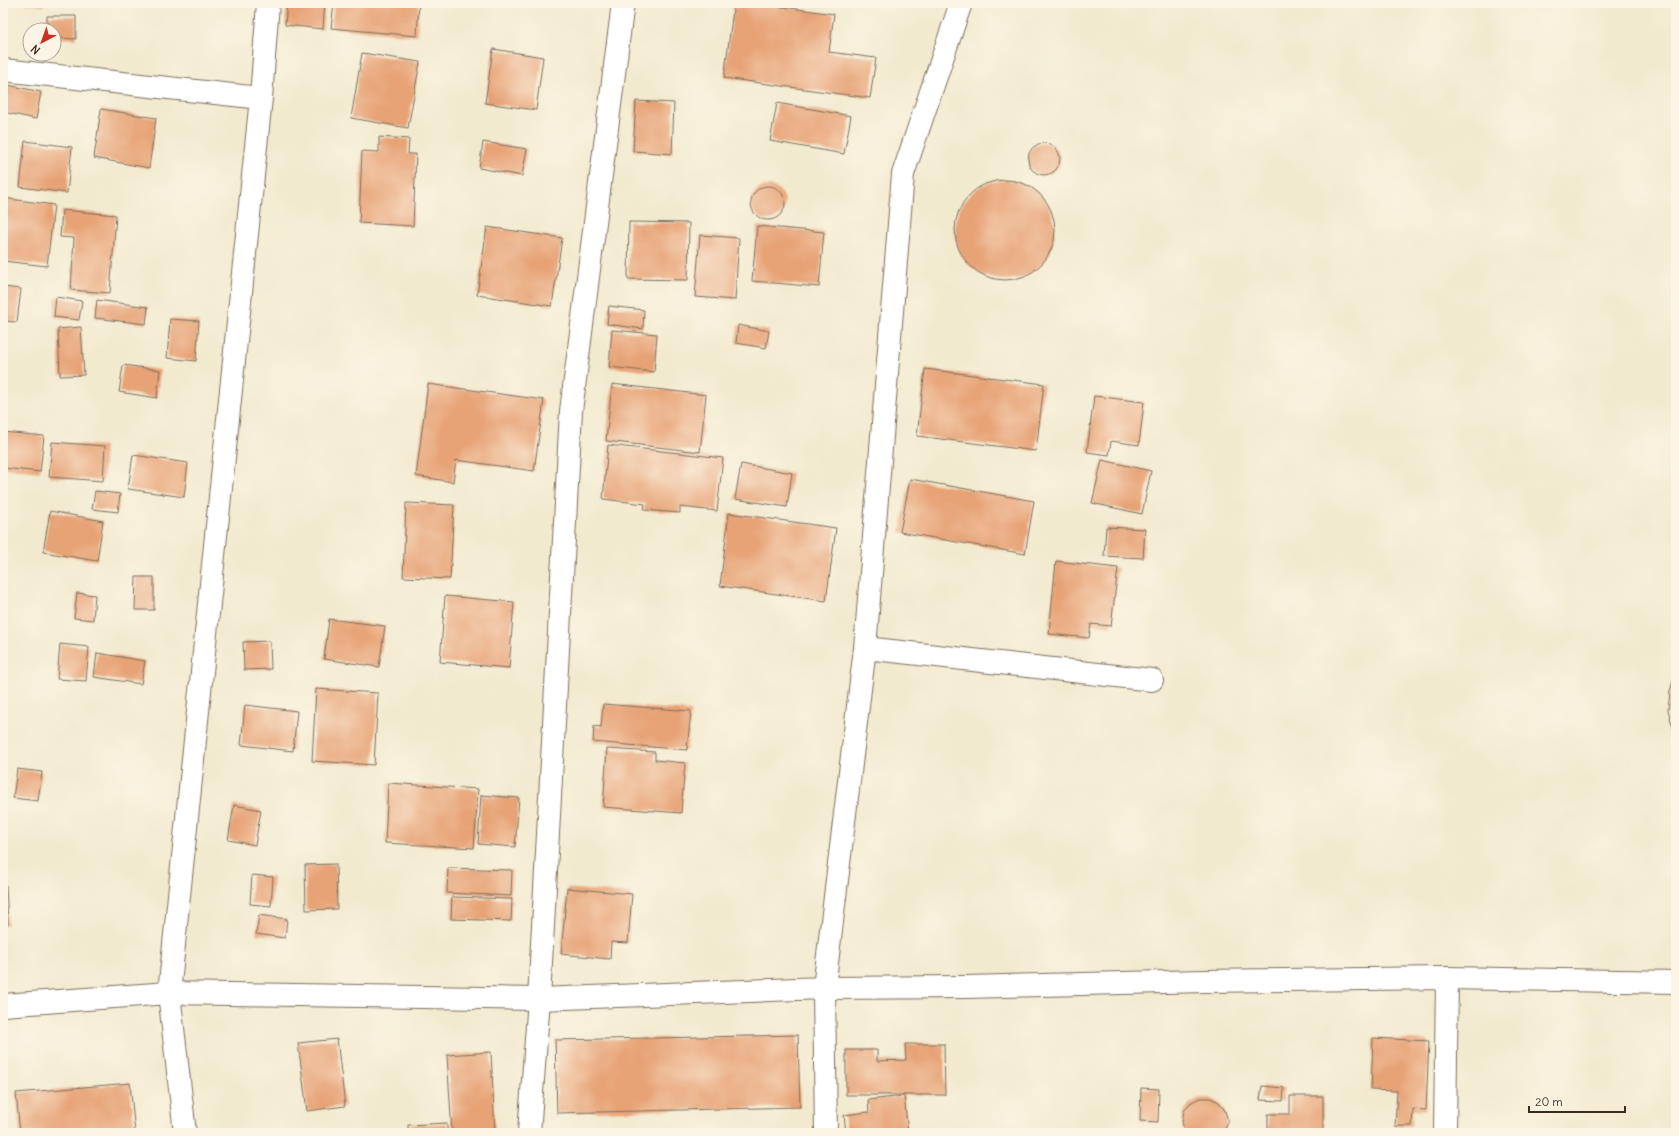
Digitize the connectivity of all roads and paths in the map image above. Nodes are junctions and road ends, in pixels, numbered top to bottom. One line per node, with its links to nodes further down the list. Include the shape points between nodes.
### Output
1 (268, 3): 5 (street)
2 (623, 3): 12 (street, via 571,411)
3 (962, 3): 6 (street, via 903,174)
4 (3, 70): 5 (street)
5 (261, 98): 11 (street)
6 (865, 648): 7 (street); 10 (street)
7 (1152, 680)
8 (1447, 978): 9 (street); 10 (street); 17 (street)
9 (1676, 982)
10 (824, 988): 12 (street); 16 (street)
11 (168, 993): 12 (street); 13 (street); 14 (street)
12 (539, 999): 15 (street)
13 (3, 1005)
14 (185, 1133)
15 (529, 1133)
16 (826, 1133)
17 (1445, 1133)

